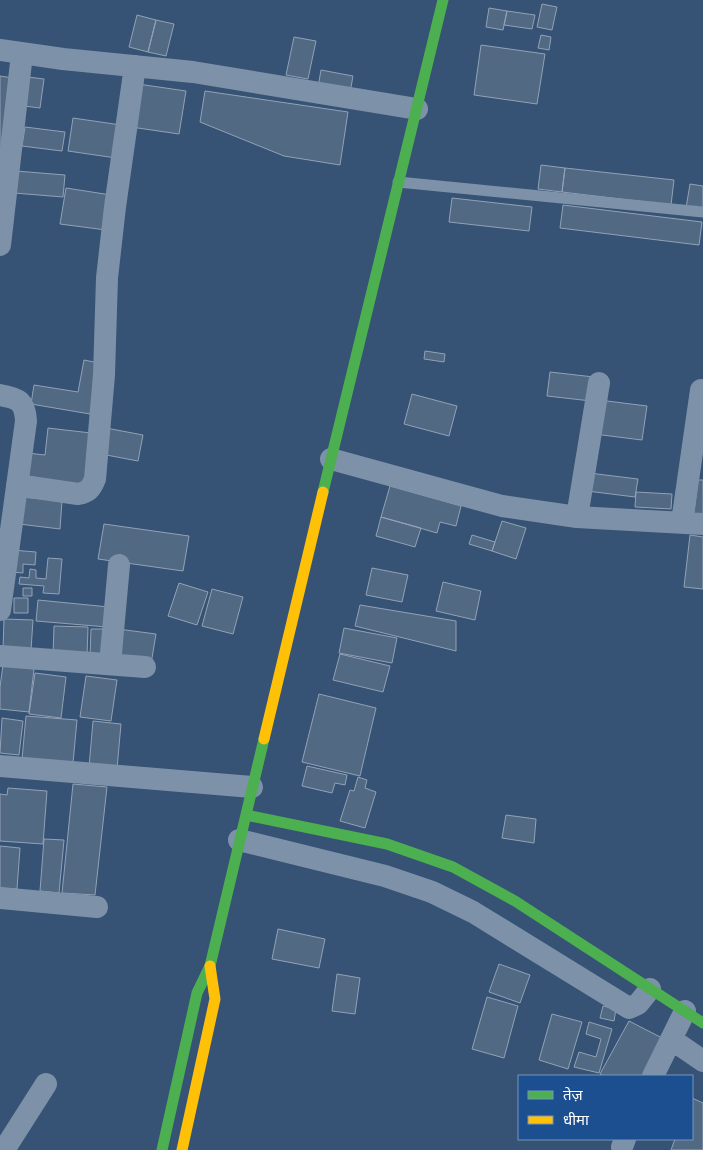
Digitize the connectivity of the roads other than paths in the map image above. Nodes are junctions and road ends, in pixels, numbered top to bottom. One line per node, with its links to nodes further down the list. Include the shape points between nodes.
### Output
1 (443, 0): 4 (main road)
2 (11, 52): 3 (street); 7 (street)
3 (135, 66): 4 (street, via 193,72); 12 (street, via 107,278 104,375 95,480 92,488 78,494)
4 (417, 109): 5 (main road)
5 (398, 182): 6 (lane); 11 (main road)
6 (703, 212)
7 (0, 245)
8 (599, 383): 13 (street)
9 (701, 390): 14 (street)
10 (0, 395): 12 (street, via 14,397 25,410)
11 (331, 459): 13 (street, via 502,506); 21 (main road)
12 (17, 484): 16 (street)
13 (577, 517): 14 (street)
14 (692, 523)
15 (119, 565): 18 (street)
16 (0, 610)
17 (0, 656): 18 (street)
18 (110, 664): 19 (street)
19 (145, 667)
20 (0, 766): 21 (street)
21 (252, 787): 22 (main road)
22 (246, 815): 23 (main road); 27 (main road, via 387,844 453,867 515,901)
23 (239, 840): 26 (main road); 27 (street, via 385,876 432,892 473,912 629,1008 638,1004)
24 (0, 898): 25 (street)
25 (97, 907)
26 (210, 966): 34 (main road, via 197,993); 35 (main road, via 215,999)
27 (650, 989): 28 (main road)
28 (694, 1017): 29 (street)
29 (671, 1039): 30 (street); 31 (street)
30 (703, 1061)
31 (653, 1075)
32 (46, 1084): 33 (street)
33 (4, 1150)
34 (162, 1150)
35 (182, 1150)

